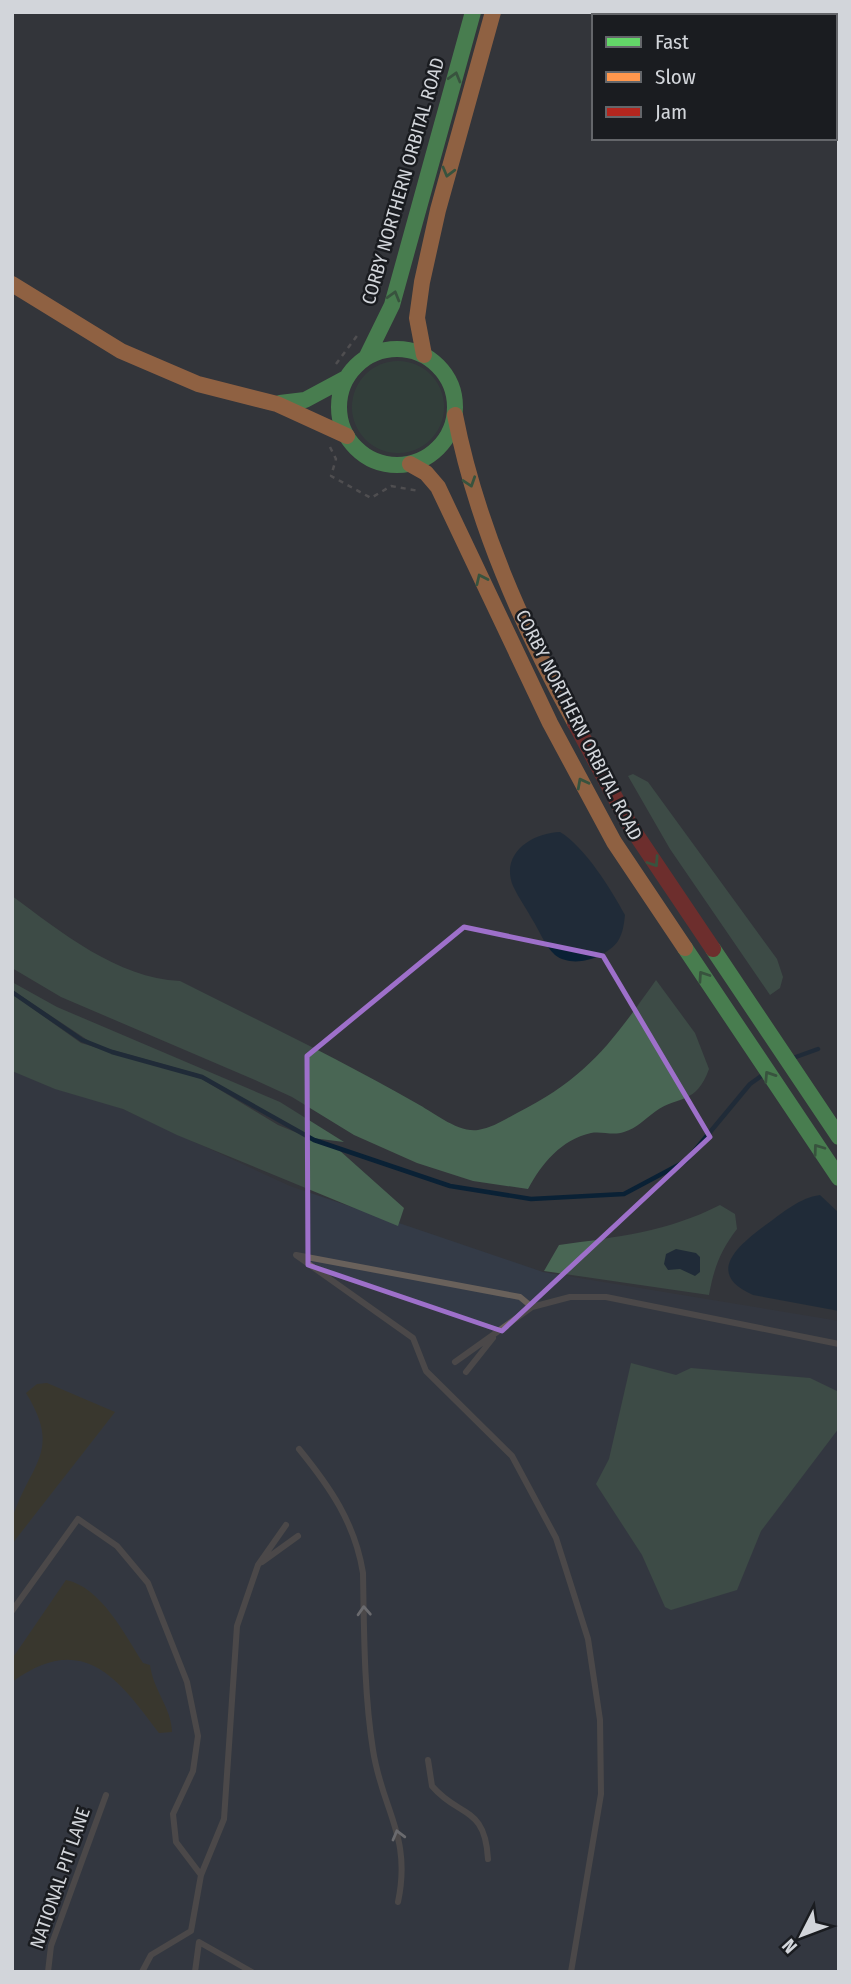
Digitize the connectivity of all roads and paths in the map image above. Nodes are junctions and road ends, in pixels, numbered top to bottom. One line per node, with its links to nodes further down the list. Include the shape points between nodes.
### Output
1 (473, 12): 8 (street, CORBY NORTHERN ORBITAL ROAD, one-way to 1, via 392,305)
2 (493, 12): 7 (street, CORBY NORTHERN ORBITAL ROAD, one-way to 7, via 422,282 417,318)
3 (425, 120): 4 (path)
4 (418, 146)
5 (12, 284): 11 (street, via 121,351 198,384)
6 (363, 328): 9 (path)
7 (424, 355): 8 (street, via 405,349 385,350); 12 (street, via 450,382)
8 (366, 358): 10 (street)
9 (332, 369)
10 (346, 378): 11 (street, via 305,400); 14 (street, via 339,405)
11 (277, 404): 13 (street)
12 (455, 415): 15 (street, via 440,447); 17 (street, CORBY NORTHERN ORBITAL ROAD, one-way to 17, via 467,476 506,581 565,705 631,827)
13 (321, 422): 14 (street); 16 (path, via 319,434 336,459 331,476 372,498 391,486)
14 (347, 436): 15 (street, via 370,458 386,464)
15 (410, 464): 18 (street, CORBY NORTHERN ORBITAL ROAD, one-way to 15, via 614,842 550,723 438,487)
16 (424, 494)
17 (839, 1137)
18 (839, 1178)
19 (532, 1307): 20 (lane); 21 (lane, via 570,1297 606,1297); 40 (lane, via 520,1297 296,1255 413,1338 426,1371 512,1456 556,1538 587,1639 600,1720 601,1794)
20 (499, 1331): 22 (lane); 23 (lane)
21 (839, 1344)
22 (455, 1362)
23 (466, 1371)
24 (299, 1449): 33 (lane, one-way to 24, via 403,1853 373,1754 359,1549 341,1506)
25 (286, 1525): 27 (lane)
26 (298, 1535): 27 (lane)
27 (258, 1565): 32 (lane, via 237,1626 224,1819)
28 (12, 1611): 32 (lane, via 78,1520 117,1546 148,1583 187,1682 198,1736 193,1771 173,1814 176,1842)
29 (428, 1760): 31 (lane, via 432,1786 481,1827)
30 (106, 1795): 36 (lane, NATIONAL PIT LANE, via 51,1946)
31 (488, 1859)
32 (201, 1875): 34 (lane)
33 (398, 1902)
34 (191, 1931): 35 (lane); 37 (lane, via 151,1955)
35 (199, 1942): 38 (lane); 39 (lane)
36 (48, 1972)
37 (142, 1972)
38 (195, 1972)
39 (252, 1972)
40 (571, 1972)

